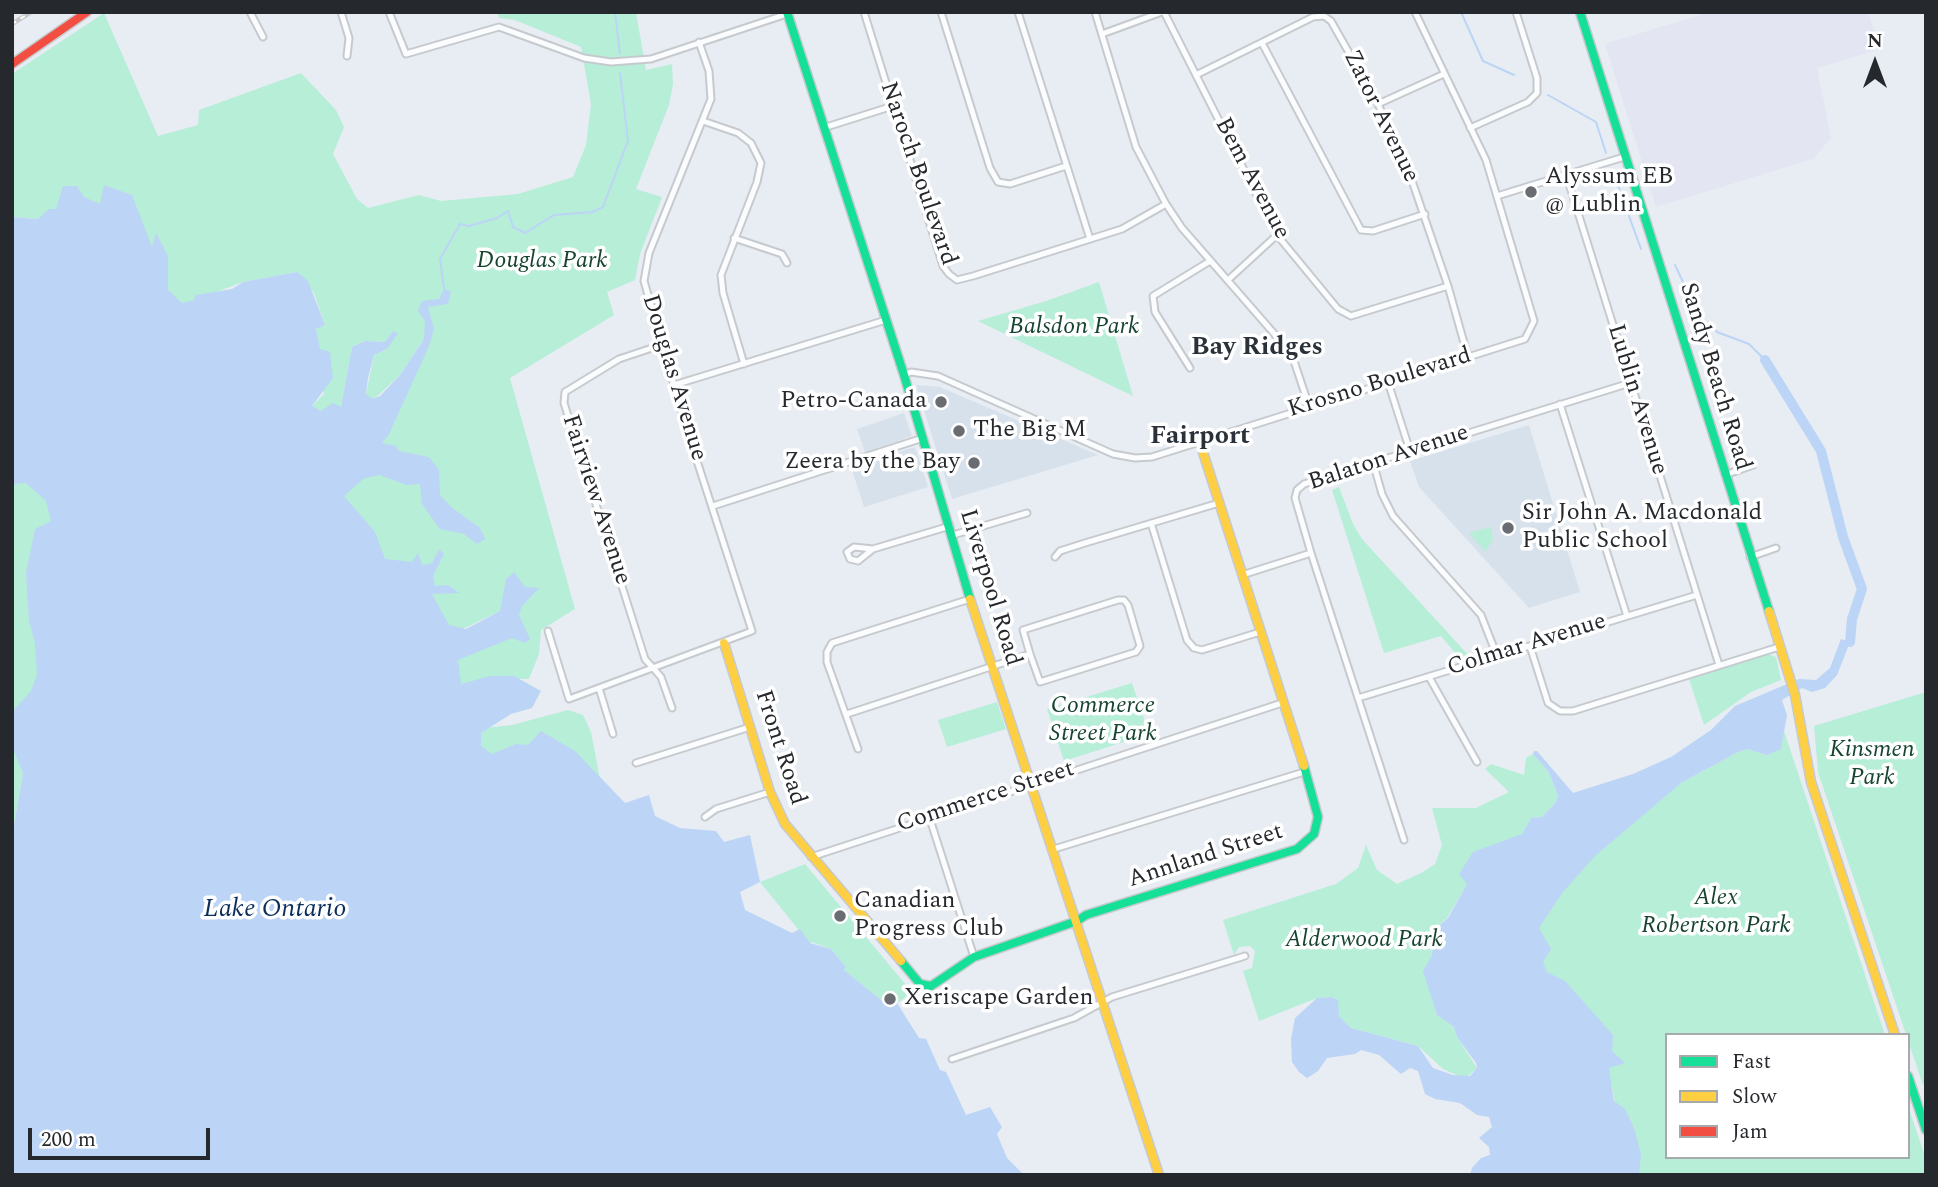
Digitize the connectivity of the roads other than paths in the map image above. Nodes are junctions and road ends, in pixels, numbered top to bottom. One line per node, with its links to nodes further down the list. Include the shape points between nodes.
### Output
1 (87, 12): 19 (street)
2 (250, 12): 15 (street)
3 (341, 12): 18 (street, via 349,38)
4 (389, 12): 16 (street, via 406,54 499,27 584,58 611,62 651,59)
5 (864, 12): 23 (street, Naroch Boulevard)
6 (941, 12): 28 (street, via 998,183 1010,184)
7 (1018, 12): 28 (street)
8 (1095, 12): 14 (street)
9 (1163, 12): 14 (street); 20 (street, Bem Avenue)
10 (1415, 12): 21 (street, Krosno Boulevard)
11 (1516, 12): 26 (street, via 1537,78 1537,93 1528,102)
12 (1580, 12): 27 (street, Sandy Beach Road)
13 (787, 13): 16 (street); 25 (street, Liverpool Road)
14 (1102, 34): 31 (street, via 1136,147)
15 (263, 37)
16 (699, 42): 24 (street, Douglas Avenue, via 710,84)
17 (1262, 43): 20 (street, Zator Avenue); 22 (street, Zator Avenue, via 1324,16 1336,27); 32 (street, via 1361,230 1373,231)
18 (347, 57)
19 (12, 64)
20 (1198, 74): 33 (street, Bem Avenue)
21 (1444, 74): 22 (street); 26 (street, Krosno Boulevard)
22 (1378, 104): 32 (street, Zator Avenue)
23 (893, 106): 25 (street); 35 (street, Naroch Boulevard, via 943,266 957,280)
24 (703, 121): 34 (street, via 738,132 751,143 761,163); 41 (street, Douglas Avenue, via 645,268 646,294)
25 (823, 128): 40 (street, Liverpool Road)
26 (1470, 128): 30 (street, Krosno Boulevard)
27 (1624, 157): 29 (street); 56 (street, Sandy Beach Road)
28 (1066, 166): 35 (street)
29 (1566, 174): 30 (street); 47 (street, Lublin Avenue)
30 (1497, 195): 42 (street, Krosno Boulevard, via 1534,321 1525,339)
31 (1166, 204): 35 (street, Naroch Boulevard, via 1122,229); 36 (street)
32 (1425, 214): 39 (street, Zator Avenue)
33 (1276, 235): 38 (street); 39 (street, Bem Avenue, via 1338,309 1351,316)
34 (734, 238): 37 (street, via 782,254); 43 (street, via 721,275)
35 (1090, 239)
36 (1210, 261): 38 (street); 44 (street, via 1153,296 1155,312)
37 (787, 263)
38 (1228, 280): 50 (street, via 1284,345)
39 (1448, 286): 42 (street, Zator Avenue)
40 (886, 320): 43 (street); 45 (street, Liverpool Road)
41 (661, 345): 48 (street, Douglas Avenue); 80 (street, Fairview Avenue, via 619,359 565,393 564,402 645,659)
42 (1468, 356): 46 (street, Krosno Boulevard)
43 (744, 364): 48 (street)
44 (1190, 368)
45 (904, 376): 51 (street, Liverpool Road); 52 (street, Krosno Boulevard, via 911,372 938,376 1113,454 1152,457)
46 (1388, 382): 50 (street, Krosno Boulevard); 53 (street)
47 (1630, 383): 49 (street, Balaton Avenue); 69 (street, Lublin Avenue)
48 (674, 385): 58 (street, Douglas Avenue)
49 (1560, 404): 53 (street, Balaton Avenue); 71 (street)
50 (1309, 406): 52 (street, Krosno Boulevard)
51 (924, 438): 58 (street); 61 (street, Liverpool Road)
52 (1199, 440): 57 (street, Annland Street)
53 (1410, 451): 54 (street, Balaton Avenue)
54 (1373, 463): 65 (street, Balaton Avenue, via 1297,490 1295,498); 78 (street, via 1393,516 1481,615)
55 (1753, 465): 56 (street)
56 (1725, 475): 67 (street, Sandy Beach Road)
57 (1219, 503): 60 (street); 68 (street, Annland Street)
58 (713, 506): 74 (street, Douglas Avenue, via 752,631)
59 (1027, 513): 62 (street)
60 (1151, 523): 66 (street, via 1060,551); 73 (street, via 1187,640 1194,648 1202,650)
61 (950, 526): 62 (street, Liverpool Road); 64 (street)
62 (953, 536): 70 (street, Liverpool Road)
63 (1776, 548): 67 (street)
64 (873, 549)
65 (1311, 553): 68 (street); 84 (street, Balaton Avenue)
66 (1055, 557)
67 (1750, 557): 76 (street, Sandy Beach Road)
68 (1242, 575): 73 (street, Annland Street)
69 (1697, 595): 71 (street, Colmar Avenue); 79 (street, Lublin Avenue)
70 (970, 599): 81 (street, Liverpool Road); 87 (street, via 832,643 827,662)
71 (1627, 615): 75 (street, Colmar Avenue)
72 (548, 631): 83 (street, via 569,699)
73 (1260, 632): 85 (street, Annland Street)
74 (724, 643): 80 (street); 88 (street, Front Road)
75 (1530, 646): 78 (street, Colmar Avenue); 79 (street, via 1548,703 1560,711 1573,711)
76 (1779, 647): 79 (street); 106 (street, Sandy Beach Road, via 1795,695 1811,782)
77 (1030, 654): 77 (street, via 1040,682 1136,652 1140,646 1128,605 1118,600 1023,630); 81 (street)
78 (1497, 656): 82 (street, Colmar Avenue)
79 (1718, 665)
80 (654, 667): 83 (street); 86 (street)
81 (993, 667): 87 (street); 94 (street, Liverpool Road)
82 (1429, 677): 84 (street, Colmar Avenue); 91 (street)
83 (599, 688): 89 (street)
84 (1358, 698): 98 (street, Balaton Avenue)
85 (1282, 702): 93 (street, Annland Street); 94 (street, Commerce Street)
86 (672, 708)
87 (847, 714): 90 (street)
88 (751, 727): 92 (street); 95 (street, Front Road)
89 (613, 734)
90 (859, 750)
91 (1478, 762)
92 (636, 763)
93 (1304, 772): 99 (street); 101 (street, Annland Street, via 1318,817 1308,843)
94 (1032, 782): 96 (street, Commerce Street); 99 (street, Liverpool Road)
95 (770, 792): 97 (street, via 716,809); 100 (street, Front Road, via 785,824)
96 (929, 816): 100 (street, Commerce Street); 102 (street)
97 (705, 817)
98 (1404, 840)
99 (1054, 849): 101 (street, Liverpool Road)
100 (811, 857): 104 (street, Front Road)
101 (1077, 921): 102 (street, Annland Street); 105 (street, Liverpool Road)
102 (974, 957): 104 (street, Annland Street, via 931,986)
103 (1245, 957): 105 (street, via 1112,997)
104 (920, 984)
105 (1103, 1004): 107 (street); 110 (street, Liverpool Road)
106 (1894, 1033)
107 (952, 1059)
108 (1910, 1082): 109 (street)
109 (1926, 1130)
110 (1159, 1175)

